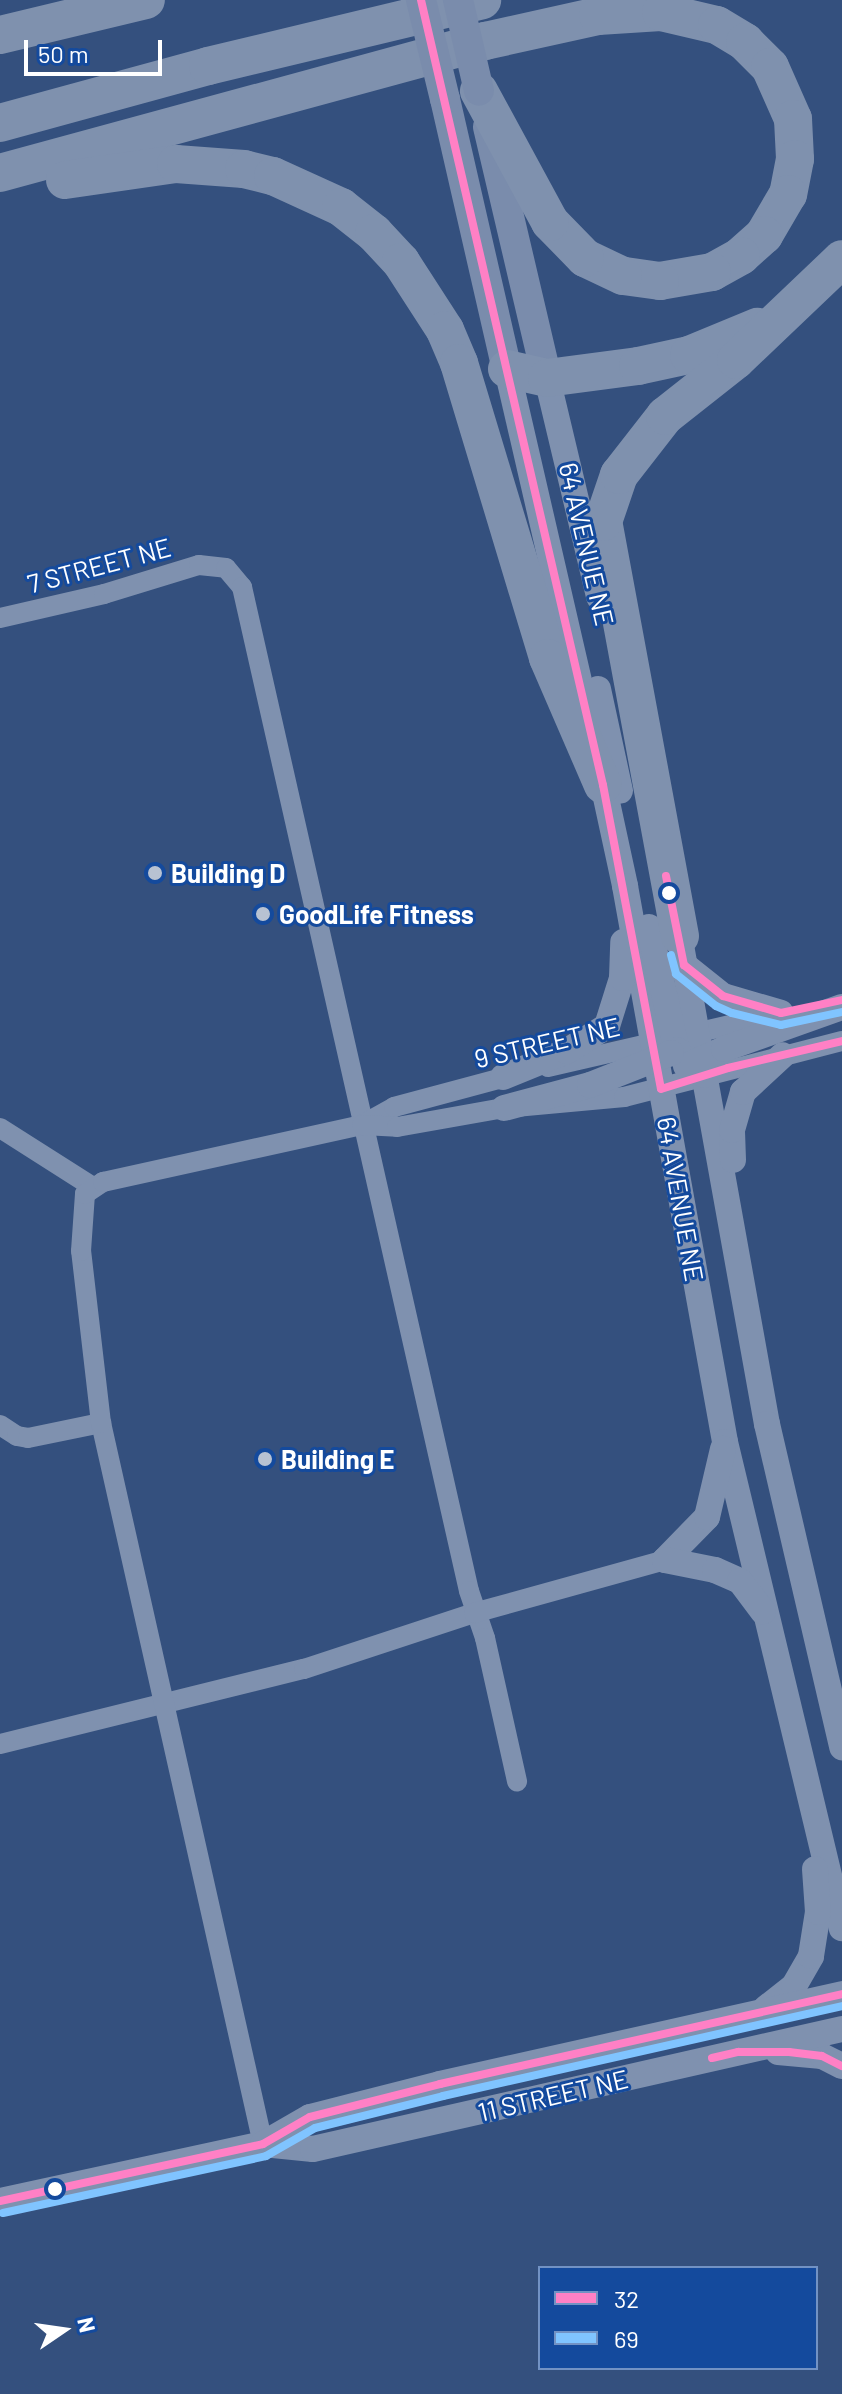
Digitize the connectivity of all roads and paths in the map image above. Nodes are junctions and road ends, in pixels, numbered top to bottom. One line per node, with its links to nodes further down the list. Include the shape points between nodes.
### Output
1 (146, 0): 5 (highway)
2 (421, 0): 6 (main road, 64 AVENUE NE, bridge)
3 (458, 0): 6 (main road, 64 AVENUE NE, bridge)
4 (482, 0): 7 (highway)
5 (0, 35)
6 (462, 95): 8 (highway, via 550,222 585,258 623,276 660,281 712,272 764,235 788,194 795,128 788,100 770,67 745,42 717,25 661,12 598,16 485,41); 12 (main road, 64 AVENUE NE); 13 (main road, 64 AVENUE NE)
7 (0, 123)
8 (0, 173)
9 (0, 194): 16 (highway, via 130,168 211,165 299,186 341,207 374,233 427,299 459,363 548,658)
10 (842, 259): 11 (highway)
11 (782, 316): 13 (highway, via 689,355); 18 (highway, via 665,416 619,475 603,522)
12 (507, 369): 13 (highway); 14 (street, 64 AVENUE NE)
13 (547, 378): 18 (street, 64 AVENUE NE)
14 (532, 476): 16 (street, 64 AVENUE NE); 23 (street, via 568,567)
15 (0, 618): 28 (street, 7 STREET NE, via 185,568 213,565 234,574 242,587)
16 (603, 785): 17 (street, 64 AVENUE NE)
17 (625, 886): 23 (street, 64 AVENUE NE); 25 (street, via 622,978 607,1026 567,1051)
18 (682, 951): 21 (street, via 723,996); 23 (street, 64 AVENUE NE)
19 (842, 1000): 21 (street, 9 STREET NE)
20 (842, 1007): 23 (street)
21 (781, 1013): 23 (street, 9 STREET NE)
22 (842, 1041): 24 (street, 9 STREET NE)
23 (682, 1053): 24 (street, 9 STREET NE); 25 (street, 9 STREET NE); 26 (street, 64 AVENUE NE); 26 (street, 9 STREET NE); 27 (street); 31 (street, 64 AVENUE NE)
24 (783, 1055): 31 (street, via 743,1092 732,1130 761,1314)
25 (503, 1077): 28 (street, 9 STREET NE, via 394,1107)
26 (661, 1089): 27 (street, 9 STREET NE, via 605,1100); 34 (street, 64 AVENUE NE)
27 (504, 1108): 28 (street, 9 STREET NE, via 397,1127)
28 (362, 1125): 30 (street, 9 STREET NE); 36 (street)
29 (0, 1128): 30 (street)
30 (93, 1187): 32 (street, via 85,1194 80,1239)
31 (756, 1357): 40 (street, 64 AVENUE NE)
32 (101, 1423): 33 (street, via 28,1438); 38 (street)
33 (0, 1425)
34 (725, 1442): 35 (street, via 707,1517); 37 (street, 64 AVENUE NE)
35 (665, 1560): 36 (street); 37 (street, via 740,1581)
36 (474, 1613): 38 (street, via 304,1669); 41 (street, via 485,1638)
37 (768, 1618): 42 (street, 64 AVENUE NE)
38 (165, 1706): 39 (street); 51 (street)
39 (0, 1744)
40 (842, 1747)
41 (517, 1781)
42 (812, 1810): 43 (street, 64 AVENUE NE); 46 (street, via 818,1912 811,1956 794,1986)
43 (842, 1928)
44 (842, 1994): 46 (street, 11 STREET NE)
45 (842, 2011): 50 (street)
46 (760, 2012): 51 (street, 11 STREET NE, via 310,2117)
47 (842, 2029): 48 (street, 11 STREET NE)
48 (738, 2052): 49 (street, via 822,2056); 50 (street, 11 STREET NE)
49 (842, 2066)
50 (554, 2094): 51 (street, 11 STREET NE, via 313,2149)
51 (263, 2144): 52 (street, 11 STREET NE)
52 (0, 2201)

